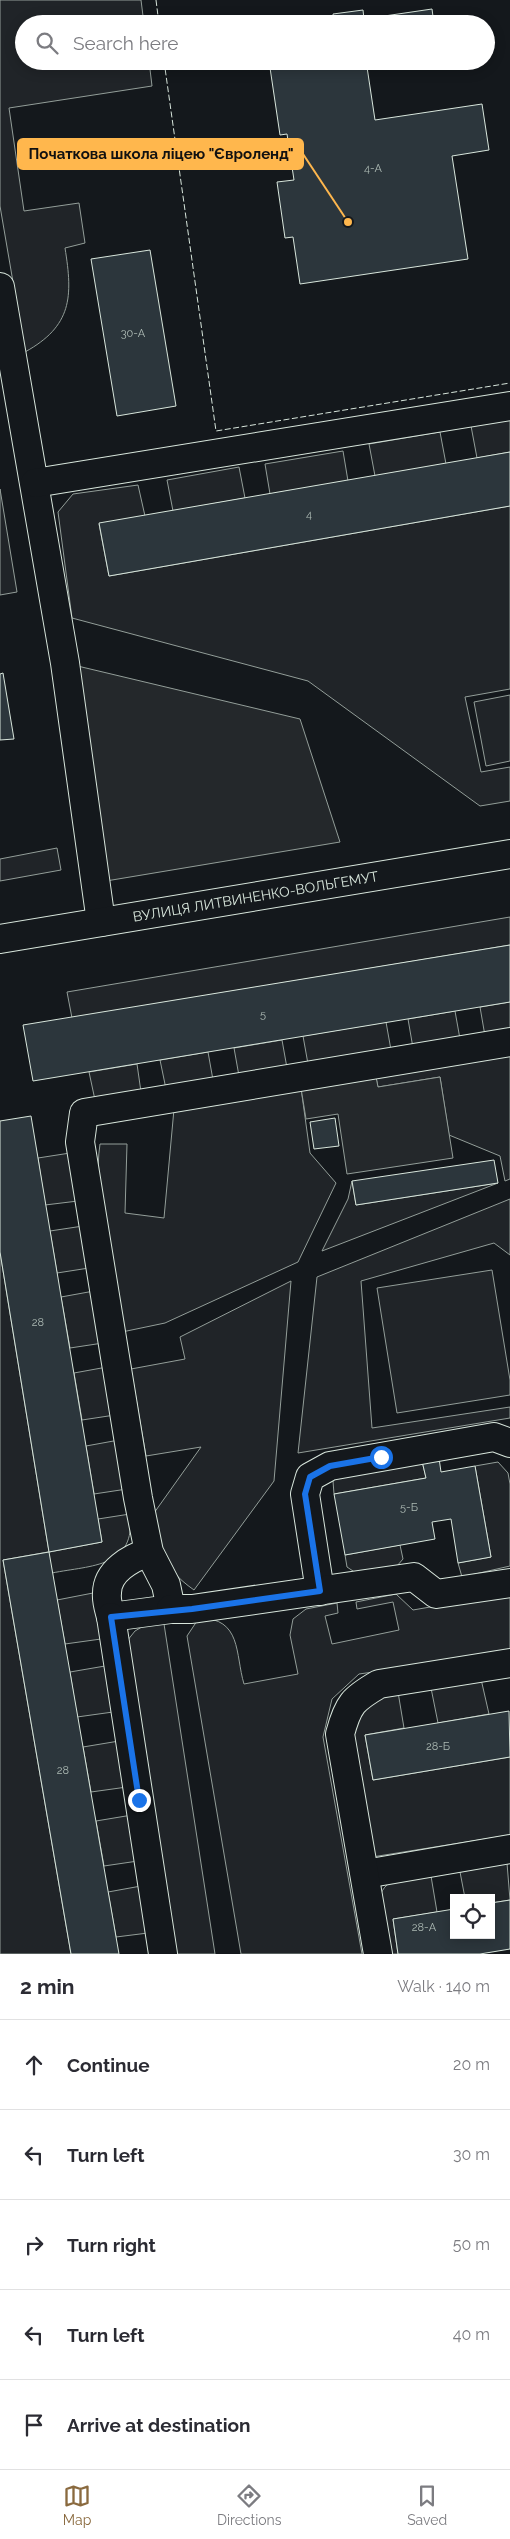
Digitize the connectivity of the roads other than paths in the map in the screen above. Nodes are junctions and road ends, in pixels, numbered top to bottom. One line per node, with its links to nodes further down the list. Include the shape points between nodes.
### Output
1 (0, 287): 3 (street)
2 (510, 406): 3 (street)
3 (34, 483): 5 (street, via 65,663)
4 (510, 854): 5 (street, ВУЛИЦЯ ЛИТВИНЕНКО-ВОЛЬГЕМУТ)
5 (101, 922): 6 (street, ВУЛИЦЯ ЛИТВИНЕНКО-ВОЛЬГЕМУТ)
6 (0, 939)
7 (510, 1042): 9 (street, via 84,1113 80,1142)
8 (510, 1444): 11 (street, via 494,1437 330,1466 310,1477 305,1494)
9 (149, 1552): 12 (street, via 166,1585); 13 (street, via 135,1557 111,1575 106,1593)
10 (510, 1583): 11 (street, via 436,1594 414,1577)
11 (320, 1591): 12 (street, via 192,1609)
12 (171, 1609): 13 (street)
13 (111, 1617): 17 (street)
14 (510, 1663): 16 (street, via 379,1684 346,1710 340,1734)
15 (510, 1849): 16 (street)
16 (365, 1874): 18 (street)
17 (163, 1954)
18 (378, 1954)

